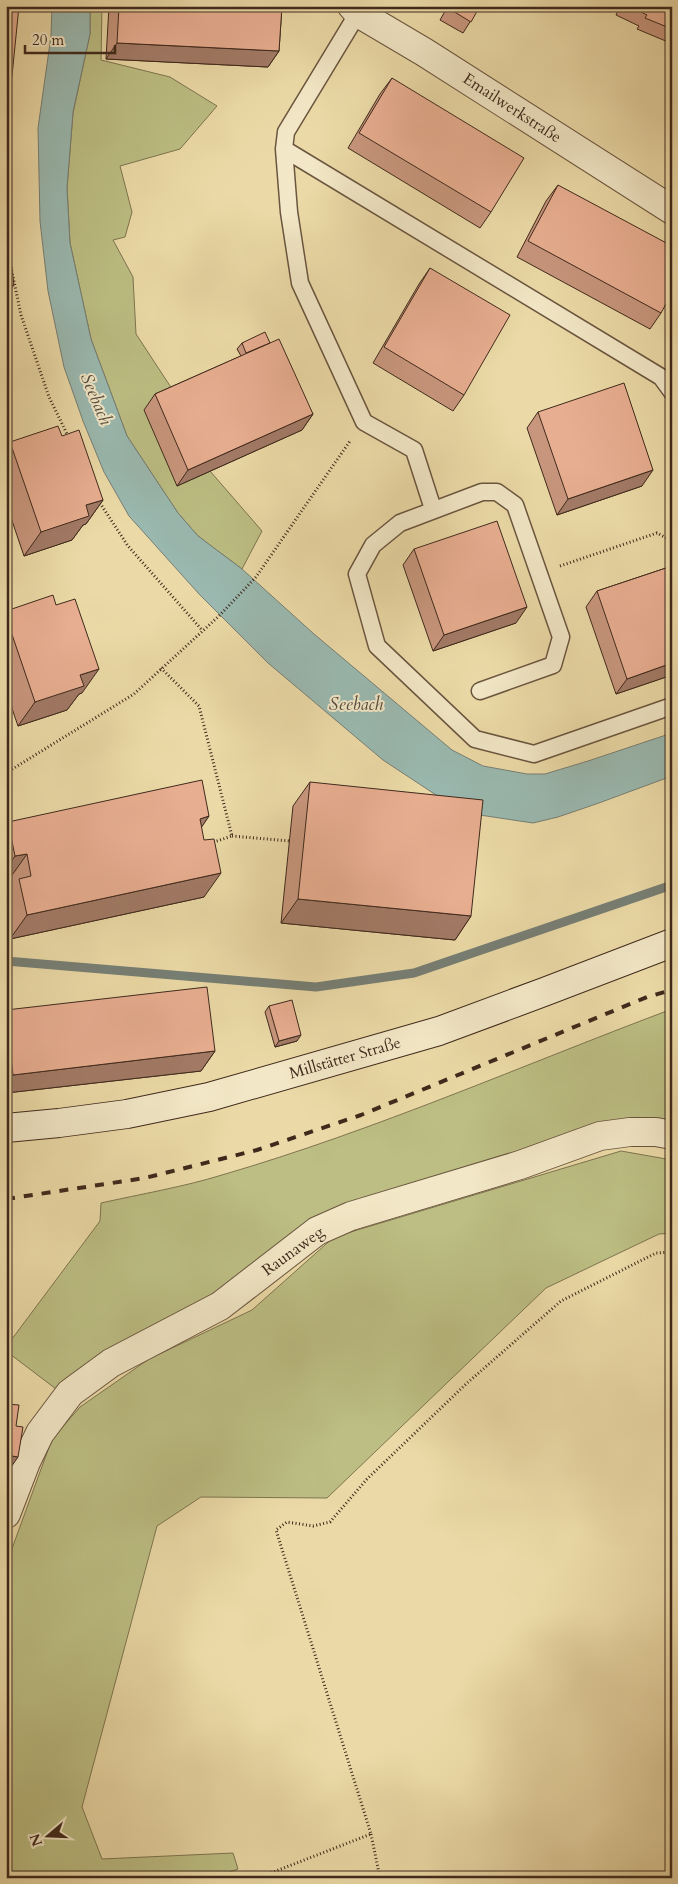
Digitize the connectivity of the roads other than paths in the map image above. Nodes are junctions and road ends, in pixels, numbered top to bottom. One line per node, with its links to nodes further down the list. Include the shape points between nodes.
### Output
1 (355, 10): 2 (lane, via 286,132); 3 (street, Emailwerkstraße)
2 (284, 149): 4 (lane, via 661,377); 5 (lane, via 289,212 300,283 364,422 414,450)
3 (672, 210)
4 (672, 392)
5 (433, 509): 6 (lane, via 482,492 497,492 515,505 561,637 553,665); 7 (lane, via 400,523 373,545 357,574 377,646 475,739 534,754)
6 (480, 692)
7 (672, 706)
8 (672, 943): 9 (street, Millstätter Straße, via 439,1031 218,1095 127,1114)
9 (6, 1128)
10 (672, 1135): 11 (street, Raunaweg, via 630,1132 600,1136 520,1165 351,1216 316,1231 220,1306 112,1363 70,1393 40,1433)
11 (6, 1514)

